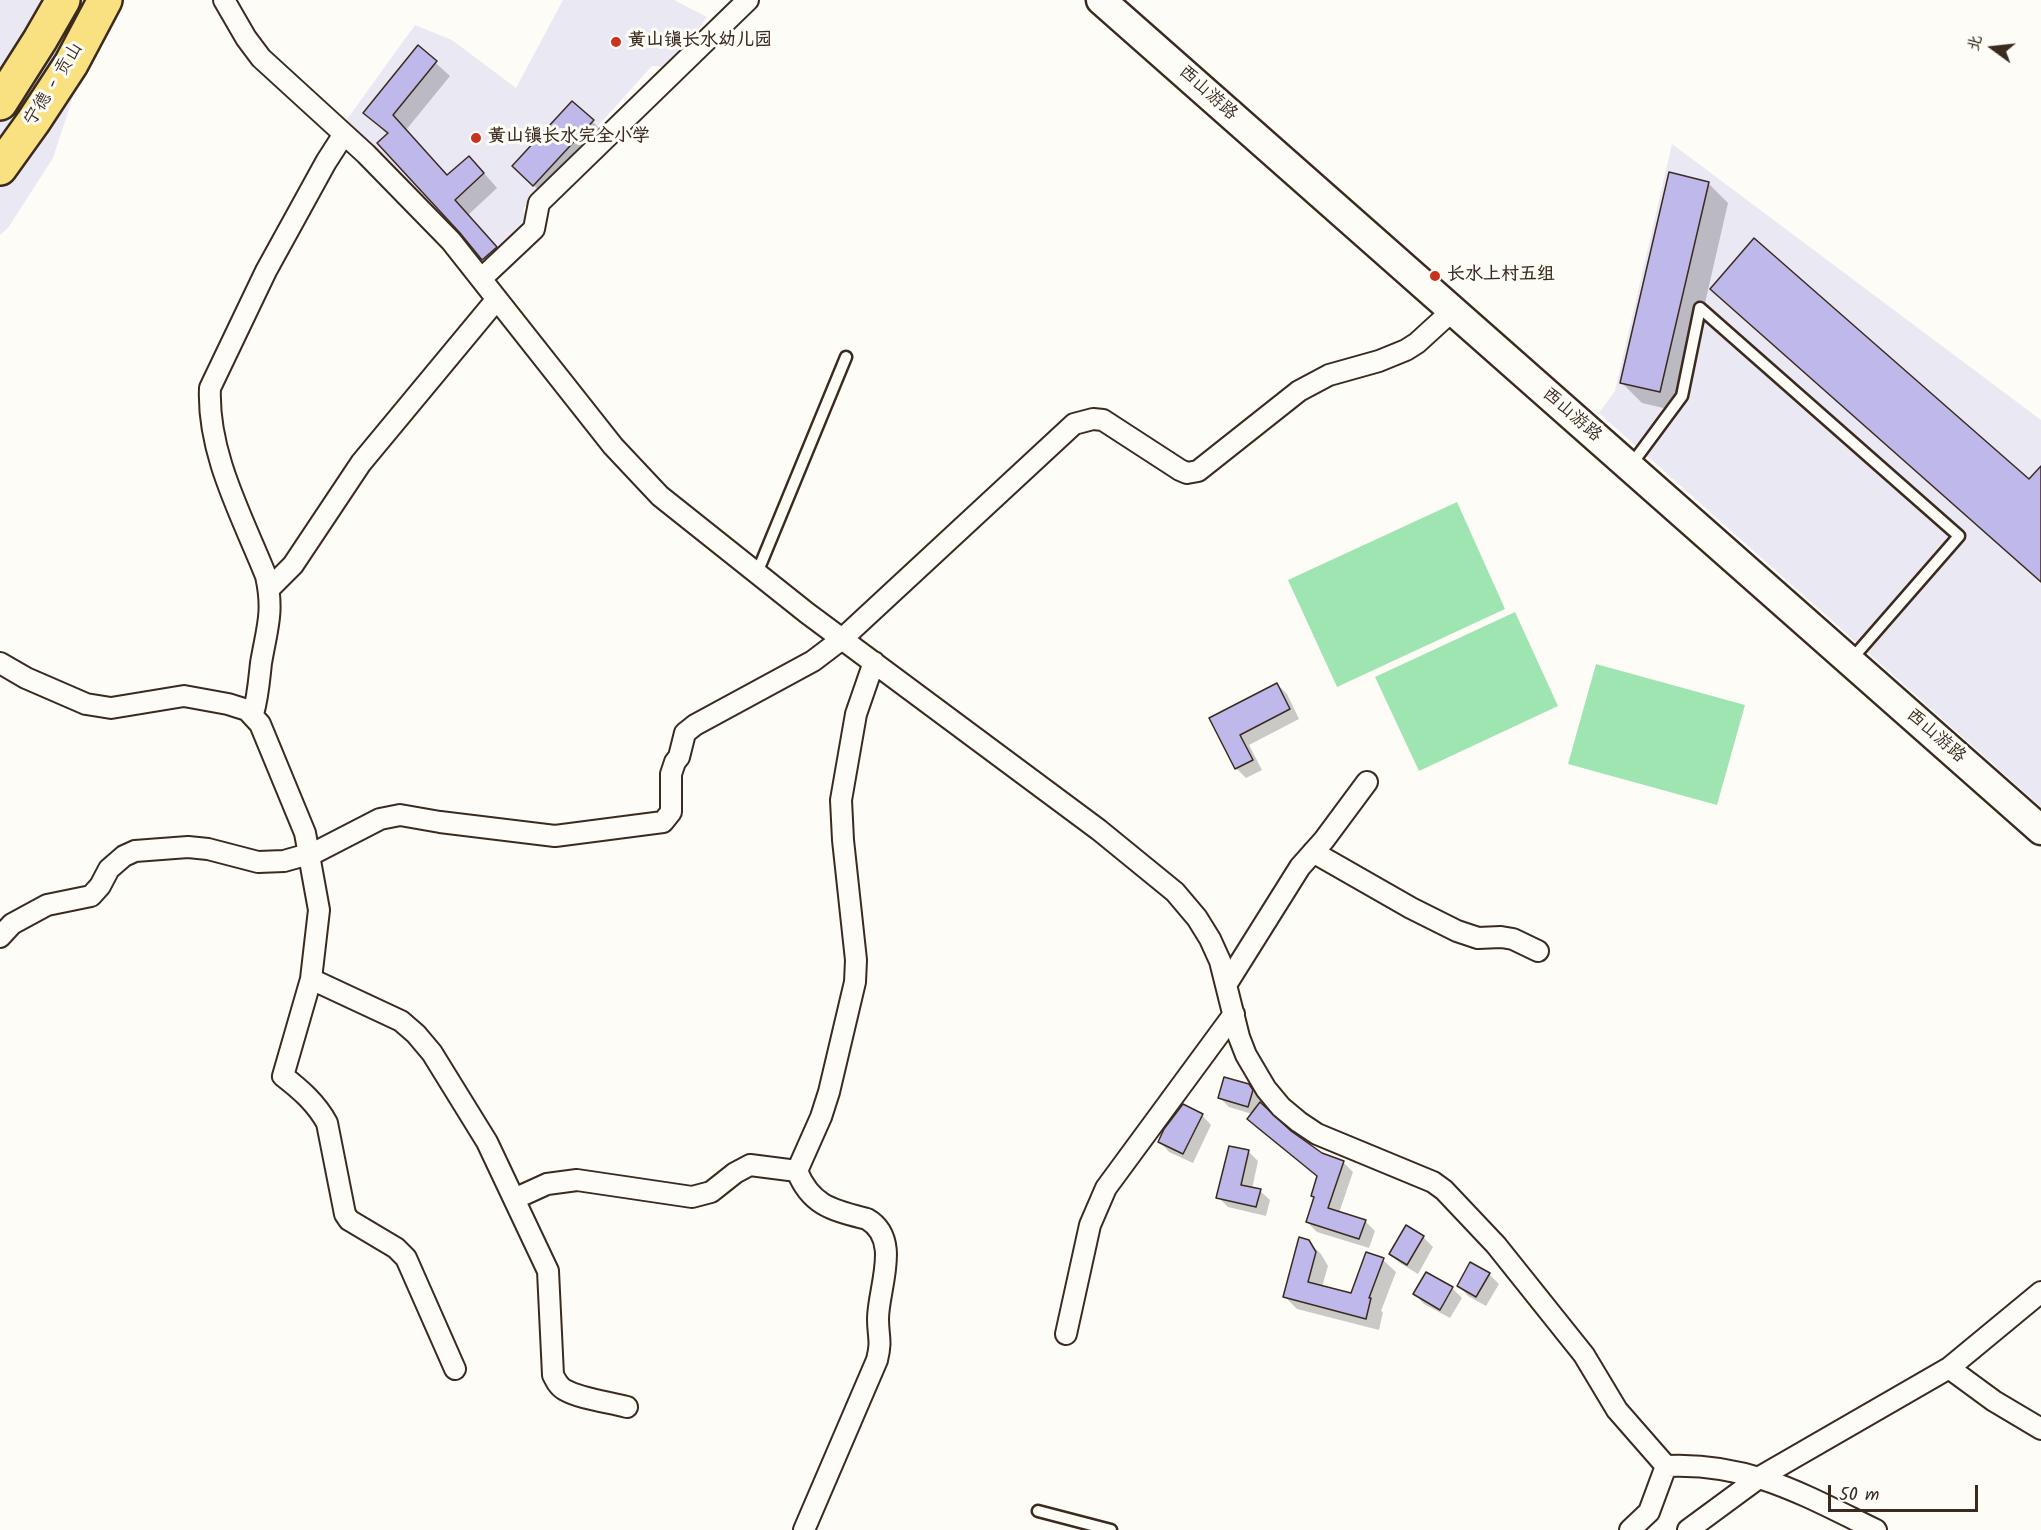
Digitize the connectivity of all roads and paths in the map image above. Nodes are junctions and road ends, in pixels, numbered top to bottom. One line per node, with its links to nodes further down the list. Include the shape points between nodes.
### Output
1 (63, 0): 6 (highway, 宁德 - 贡山)
2 (105, 0): 8 (highway, 宁德 - 贡山, via 71,64)
3 (224, 0): 7 (street, via 261,58)
4 (748, 0): 9 (street, via 539,203 534,229)
5 (1101, 0): 11 (street, 西山游路)
6 (0, 103)
7 (344, 134): 9 (street, via 451,241); 15 (street, via 266,271 210,388 222,467)
8 (0, 168)
9 (481, 279): 10 (street)
10 (497, 299): 14 (street, via 635,472); 15 (street, via 361,463 293,565)
11 (1452, 311): 13 (street, 西山游路); 16 (street, via 1406,350 1329,375 1299,391 1198,471 1179,470 1103,420 1074,424)
12 (846, 357): 14 (lane)
13 (1629, 467): 17 (street, 西山游路); 17 (lane, via 1682,396 1700,308 1959,536)
14 (757, 573): 16 (street)
15 (269, 589): 20 (street, via 270,623)
16 (842, 639): 18 (street); 24 (street, via 813,661 685,733 671,774 671,812 663,822 555,836 400,815 380,819)
17 (1850, 661): 22 (street, 西山游路)
18 (874, 662): 28 (street, via 1163,880 1210,939); 30 (street, via 856,714 841,800 855,982 829,1092)
19 (0, 663): 20 (street, via 86,704 111,708 184,696 228,704)
20 (253, 714): 24 (street, via 274,754 305,833)
21 (1367, 782): 23 (street)
22 (2041, 830)
23 (1313, 852): 26 (street, via 1457,931 1478,938 1513,939); 28 (street)
24 (309, 855): 25 (street, via 258,862 188,847 135,851 109,869 91,896 46,905 12,924); 27 (street, via 319,910)
25 (0, 937)
26 (1538, 951)
27 (310, 979): 31 (street, via 401,1021 416,1034 488,1142); 35 (street, via 283,1076 306,1094 327,1123 345,1214 406,1258)
28 (1226, 985): 29 (street)
29 (1234, 1014): 33 (street, via 1106,1188 1090,1225); 38 (street, via 1255,1073 1281,1107 1317,1134 1444,1190 1526,1282 1584,1355 1617,1410)
30 (797, 1171): 31 (street, via 750,1165 711,1192 692,1197 577,1180 547,1184); 41 (street, via 807,1190 822,1204 873,1223 885,1244 886,1266 877,1360)
31 (514, 1199): 36 (street, via 548,1271 556,1381 565,1390)
32 (2041, 1292): 34 (street)
33 (1065, 1334)
34 (1949, 1368): 37 (street); 39 (street)
35 (455, 1369)
36 (627, 1407)
37 (2041, 1429)
38 (1666, 1466): 39 (street, via 1707,1466); 43 (street, via 1649,1512)
39 (1760, 1477): 44 (street); 45 (street)
40 (1038, 1512): 42 (lane)
41 (804, 1530)
42 (1111, 1530)
43 (1630, 1530)
44 (1688, 1530)
45 (1876, 1530)

